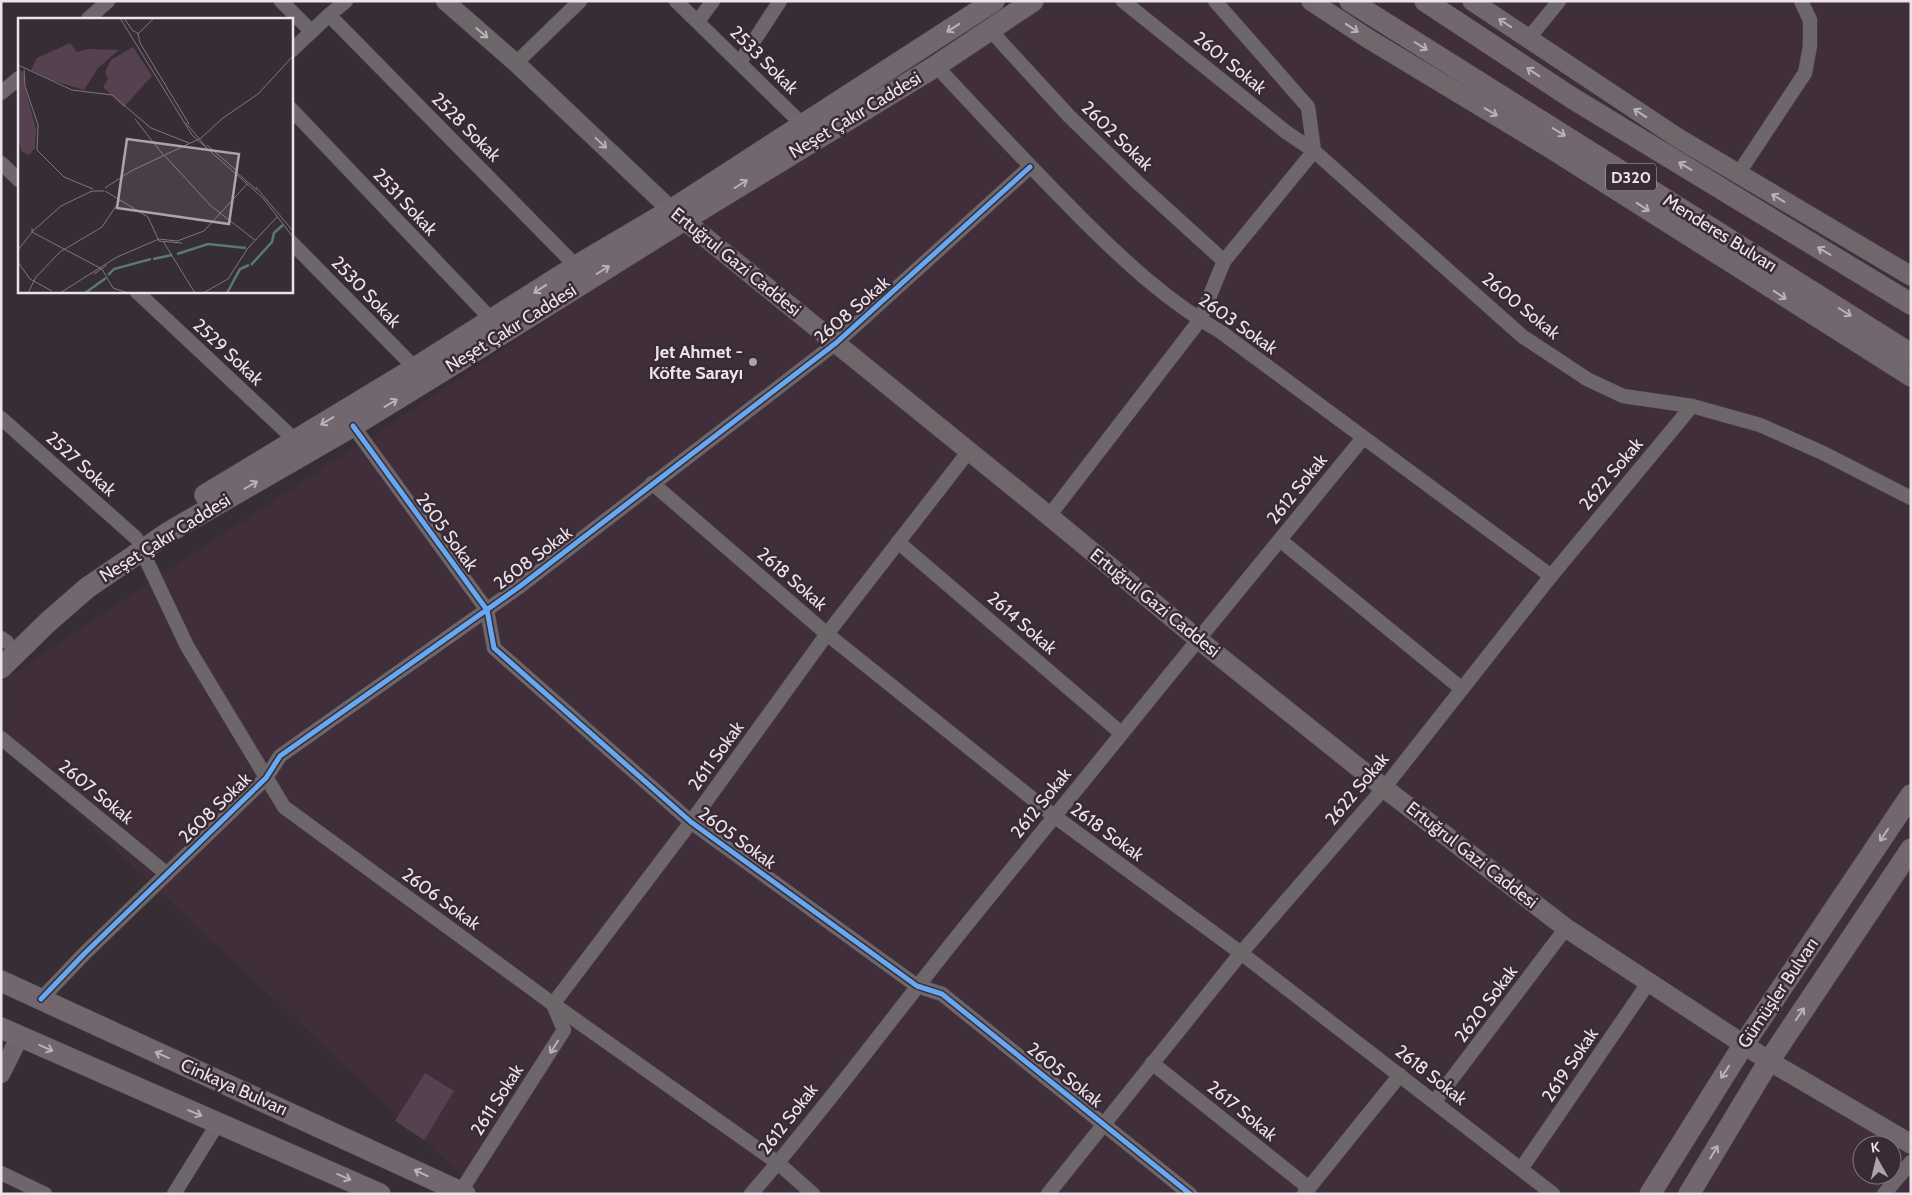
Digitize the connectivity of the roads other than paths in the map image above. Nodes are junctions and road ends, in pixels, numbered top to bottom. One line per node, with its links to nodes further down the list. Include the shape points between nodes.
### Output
1 (108, 1): 20 (street)
2 (281, 1): 23 (street)
3 (346, 1): 19 (street)
4 (445, 1): 27 (street, Ertuğrul Gazi Caddesi, one-way to 27)
5 (580, 1): 27 (street)
6 (676, 1): 21 (street, 2533 Sokak)
7 (714, 1): 21 (street)
8 (780, 1): 26 (street)
9 (1033, 1): 22 (main road, Neşet Çakır Caddesi)
10 (1123, 1): 33 (street, 2601 Sokak)
11 (1215, 1): 33 (street, via 1308,107)
12 (1311, 1): 50 (main road, one-way to 50)
13 (1350, 1): 48 (main road, Menderes Bulvarı / D320, one-way to 48)
14 (1425, 1): 44 (main road, D320, one-way to 14, via 1572,98)
15 (1472, 1): 24 (main road, one-way to 15)
16 (1559, 1): 24 (street)
17 (1801, 1): 36 (street, via 1810,20 1805,73)
18 (988, 2): 32 (main road, Neşet Çakır Caddesi, one-way to 32)
19 (329, 15): 23 (street); 41 (street, 2528 Sokak)
20 (89, 18)
21 (698, 21): 26 (street, 2533 Sokak)
22 (990, 30): 28 (main road, Neşet Çakır Caddesi); 40 (street, 2602 Sokak, via 1069,116)
23 (311, 31): 25 (street)
24 (1528, 39): 36 (main road, one-way to 24)
25 (292, 50)
26 (740, 62): 32 (street, 2533 Sokak)
27 (516, 63): 38 (street, Ertuğrul Gazi Caddesi, one-way to 38)
28 (936, 66): 35 (street, 2603 Sokak); 38 (main road, Neşet Çakır Caddesi, one-way to 28)
29 (18, 79): 30 (street)
30 (1, 93)
31 (292, 110): 45 (street, 2531 Sokak)
32 (802, 124): 38 (main road, Neşet Çakır Caddesi)
33 (1314, 151): 40 (street); 51 (street, 2600 Sokak, via 1522,336 1587,379 1623,396)
34 (1, 163): 37 (street)
35 (1030, 167): 46 (street, 2603 Sokak, via 1129,265); 47 (street, 2608 Sokak)
36 (1738, 174): 42 (main road, one-way to 36)
37 (18, 179)
38 (677, 215): 41 (main road, Neşet Çakır Caddesi); 47 (main road, Ertuğrul Gazi Caddesi); 53 (main road, Neşet Çakır Caddesi, one-way to 38, via 449,367)
39 (292, 243): 49 (street, 2530 Sokak)
40 (1224, 261): 46 (street)
41 (576, 266): 45 (main road, Neşet Çakır Caddesi, one-way to 45)
42 (1911, 276)
43 (137, 292): 55 (street, 2529 Sokak)
44 (1911, 304)
45 (492, 320): 49 (main road, Neşet Çakır Caddesi)
46 (1200, 320): 54 (street, 2603 Sokak, via 1221,332); 59 (street)
47 (836, 344): 56 (main road, Ertuğrul Gazi Caddesi); 57 (street, 2608 Sokak)
48 (1911, 354)
49 (415, 368): 55 (main road, Neşet Çakır Caddesi, one-way to 55)
50 (1911, 377)
51 (1692, 406): 58 (street, 2600 Sokak, via 1760,426 1823,452); 63 (street, 2622 Sokak)
52 (1, 418): 62 (street, 2527 Sokak)
53 (353, 426): 62 (main road, Neşet Çakır Caddesi, one-way to 53, via 169,532); 64 (street, 2605 Sokak)
54 (1363, 438): 60 (street, 2612 Sokak); 63 (street, 2603 Sokak)
55 (295, 440): 62 (main road, Neşet Çakır Caddesi)
56 (970, 451): 59 (main road, Ertuğrul Gazi Caddesi); 61 (street, 2611 Sokak)
57 (652, 483): 64 (street, 2608 Sokak); 65 (street, 2618 Sokak)
58 (1911, 498)
59 (1049, 516): 66 (main road, Ertuğrul Gazi Caddesi)
60 (1280, 540): 66 (street, 2612 Sokak); 69 (street)
61 (898, 542): 65 (street, 2611 Sokak); 70 (street, 2614 Sokak)
62 (139, 544): 67 (main road, Neşet Çakır Caddesi, via 54,599); 68 (main road, Neşet Çakır Caddesi, via 48,622); 72 (street, 2606 Sokak, via 187,646)
63 (1551, 576): 69 (street, 2622 Sokak)
64 (487, 610): 72 (street, 2608 Sokak, via 280,756); 76 (street, 2605 Sokak, via 494,648)
65 (827, 634): 75 (street, 2618 Sokak); 76 (street, 2611 Sokak)
66 (1199, 640): 70 (street, 2612 Sokak); 73 (main road, Ertuğrul Gazi Caddesi)
67 (3, 643)
68 (1, 668)
69 (1462, 688): 73 (street, 2622 Sokak)
70 (1121, 733): 75 (street, 2612 Sokak)
71 (1, 738): 78 (street, 2607 Sokak)
72 (266, 778): 78 (street, 2608 Sokak); 85 (street, 2606 Sokak, via 284,807)
73 (1384, 788): 79 (main road, Ertuğrul Gazi Caddesi); 80 (street, 2622 Sokak)
74 (1911, 795): 87 (main road, Gümüşler Bulvarı, one-way to 87)
75 (1054, 816): 80 (street, 2618 Sokak); 83 (street, 2612 Sokak)
76 (691, 822): 83 (street, 2605 Sokak); 85 (street, 2611 Sokak)
77 (1911, 849): 88 (main road, Gümüşler Bulvarı, one-way to 77)
78 (167, 874): 84 (street, 2608 Sokak)
79 (1566, 928): 82 (main road, Ertuğrul Gazi Caddesi); 92 (street, 2620 Sokak)
80 (1241, 953): 89 (street, 2622 Sokak); 91 (street, 2618 Sokak)
81 (1, 981): 84 (main road, Cinkaya Bulvarı)
82 (1649, 982): 87 (main road, Ertuğrul Gazi Caddesi); 98 (street, 2619 Sokak)
83 (917, 986): 94 (street, 2605 Sokak, via 942,994); 96 (street, 2612 Sokak)
84 (41, 999): 101 (main road, Cinkaya Bulvarı, one-way to 84)
85 (553, 1004): 96 (street, 2606 Sokak); 101 (street, 2611 Sokak, one-way to 101, via 564,1030)
86 (10, 1032): 90 (street); 93 (main road, one-way to 93)
87 (1744, 1044): 88 (main road, Ertuğrul Gazi Caddesi); 110 (main road, Gümüşler Bulvarı, one-way to 110)
88 (1769, 1061): 95 (main road, Ertuğrul Gazi Caddesi); 111 (main road, Gümüşler Bulvarı, one-way to 88)
89 (1152, 1063): 94 (street, 2622 Sokak); 100 (street, 2617 Sokak)
90 (1, 1074)
91 (1400, 1075): 92 (street, 2618 Sokak); 100 (street)
92 (1435, 1101): 98 (street, 2618 Sokak)
93 (218, 1123): 103 (street); 104 (main road, one-way to 104)
94 (1103, 1124): 107 (street, 2622 Sokak); 108 (street, 2605 Sokak)
95 (1911, 1144)
96 (778, 1162): 105 (street, 2612 Sokak); 106 (street, 2606 Sokak)
97 (1911, 1162): 112 (street)
98 (1521, 1169): 109 (street, 2618 Sokak)
99 (1, 1173): 102 (street)
100 (1307, 1191)
101 (462, 1193)
102 (45, 1194)
103 (174, 1194)
104 (380, 1194)
105 (751, 1194)
106 (813, 1194)
107 (1048, 1194)
108 (1190, 1194)
109 (1553, 1194)
110 (1650, 1194)
111 (1688, 1194)
112 (1884, 1194)

